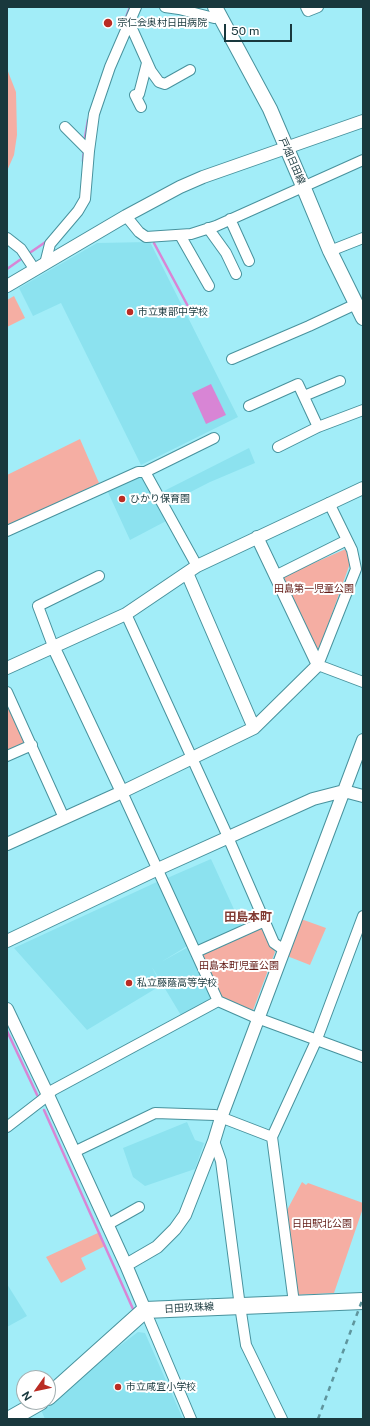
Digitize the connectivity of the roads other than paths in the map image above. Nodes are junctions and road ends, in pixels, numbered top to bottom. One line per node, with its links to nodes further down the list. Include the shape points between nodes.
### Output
1 (136, 7): 6 (street)
2 (165, 7): 5 (street, via 214,18)
3 (306, 7): 4 (street, via 308,11)
4 (318, 7)
5 (218, 12): 13 (main road, 戸畑日田線, via 270,109)
6 (129, 22): 7 (street); 12 (street, via 100,95)
7 (147, 62): 8 (street, via 150,71 159,82 165,84); 9 (street, via 139,94 135,95)
8 (190, 70)
9 (141, 107)
10 (363, 121): 13 (street)
11 (65, 127): 12 (street)
12 (85, 148): 24 (street, via 85,199 78,211)
13 (287, 148): 15 (main road, 戸畑日田線); 16 (street, via 180,187)
14 (363, 160): 15 (street)
15 (303, 186): 17 (street); 22 (main road, 戸畑日田線)
16 (126, 216): 19 (street, via 146,237); 24 (street)
17 (230, 219): 18 (street); 23 (street)
18 (208, 228): 19 (street); 25 (street, via 226,253)
19 (180, 235): 27 (street)
20 (7, 238): 24 (street)
21 (363, 238): 22 (street)
22 (330, 251): 28 (main road, 戸畑日田線)
23 (249, 261)
24 (33, 262): 26 (street)
25 (236, 274)
26 (7, 286)
27 (209, 286)
28 (356, 304): 29 (main road, 戸畑日田線); 30 (street)
29 (363, 318)
30 (232, 360)
31 (340, 381): 32 (street)
32 (304, 396): 33 (street, via 298,384); 35 (street)
33 (249, 406)
34 (363, 410): 35 (street)
35 (318, 427): 37 (street)
36 (214, 438): 38 (street)
37 (278, 447)
38 (145, 472): 41 (street, via 138,472); 44 (street)
39 (363, 488): 40 (street)
40 (329, 503): 42 (street); 43 (street)
41 (7, 531)
42 (257, 537): 44 (street); 47 (street)
43 (347, 540): 47 (street); 50 (street, via 356,569)
44 (198, 566): 45 (street)
45 (187, 573): 48 (street); 54 (street)
46 (99, 576): 49 (street, via 38,606)
47 (276, 576): 50 (street)
48 (126, 614): 49 (street); 58 (street)
49 (54, 646): 51 (street); 60 (street)
50 (318, 665): 52 (street); 54 (street)
51 (7, 668)
52 (363, 682)
53 (7, 692): 56 (street)
54 (254, 728): 58 (street)
55 (363, 740): 59 (street)
56 (32, 745): 57 (street); 62 (street)
57 (7, 756)
58 (191, 758): 60 (street); 63 (street)
59 (344, 791): 61 (street); 63 (street, via 312,800); 69 (street)
60 (122, 792): 62 (street); 65 (street)
61 (363, 796)
62 (64, 818): 64 (street)
63 (228, 837): 65 (street); 67 (street)
64 (7, 844)
65 (158, 869): 68 (street); 70 (street)
66 (363, 916): 74 (street)
67 (265, 920): 69 (street, via 274,943); 70 (street)
68 (7, 941)
69 (284, 950): 73 (street)
70 (196, 952): 71 (street)
71 (218, 1001): 73 (street); 76 (street)
72 (7, 1009): 76 (street)
73 (258, 1018): 74 (street); 77 (street)
74 (317, 1039): 75 (street); 79 (street)
75 (363, 1057)
76 (48, 1095): 78 (street); 81 (street)
77 (221, 1118): 79 (street); 80 (street); 81 (street, via 215,1115 155,1113)
78 (7, 1127)
79 (272, 1138): 86 (street)
80 (214, 1141): 84 (street, via 185,1215 157,1247); 88 (street, via 221,1161)
81 (74, 1152): 83 (street)
82 (139, 1208): 83 (street)
83 (108, 1225): 84 (street)
84 (126, 1265): 89 (street)
85 (363, 1301): 86 (main road, 日田玖珠線)
86 (294, 1303): 88 (main road, 日田玖珠線)
87 (363, 1306): 88 (street)
88 (240, 1308): 89 (main road, 日田玖珠線); 94 (street, via 246,1345)
89 (145, 1310): 90 (main road); 93 (street)
90 (56, 1390)
91 (26, 1410): 92 (main road)
92 (10, 1419)
93 (191, 1419)
94 (282, 1419)

